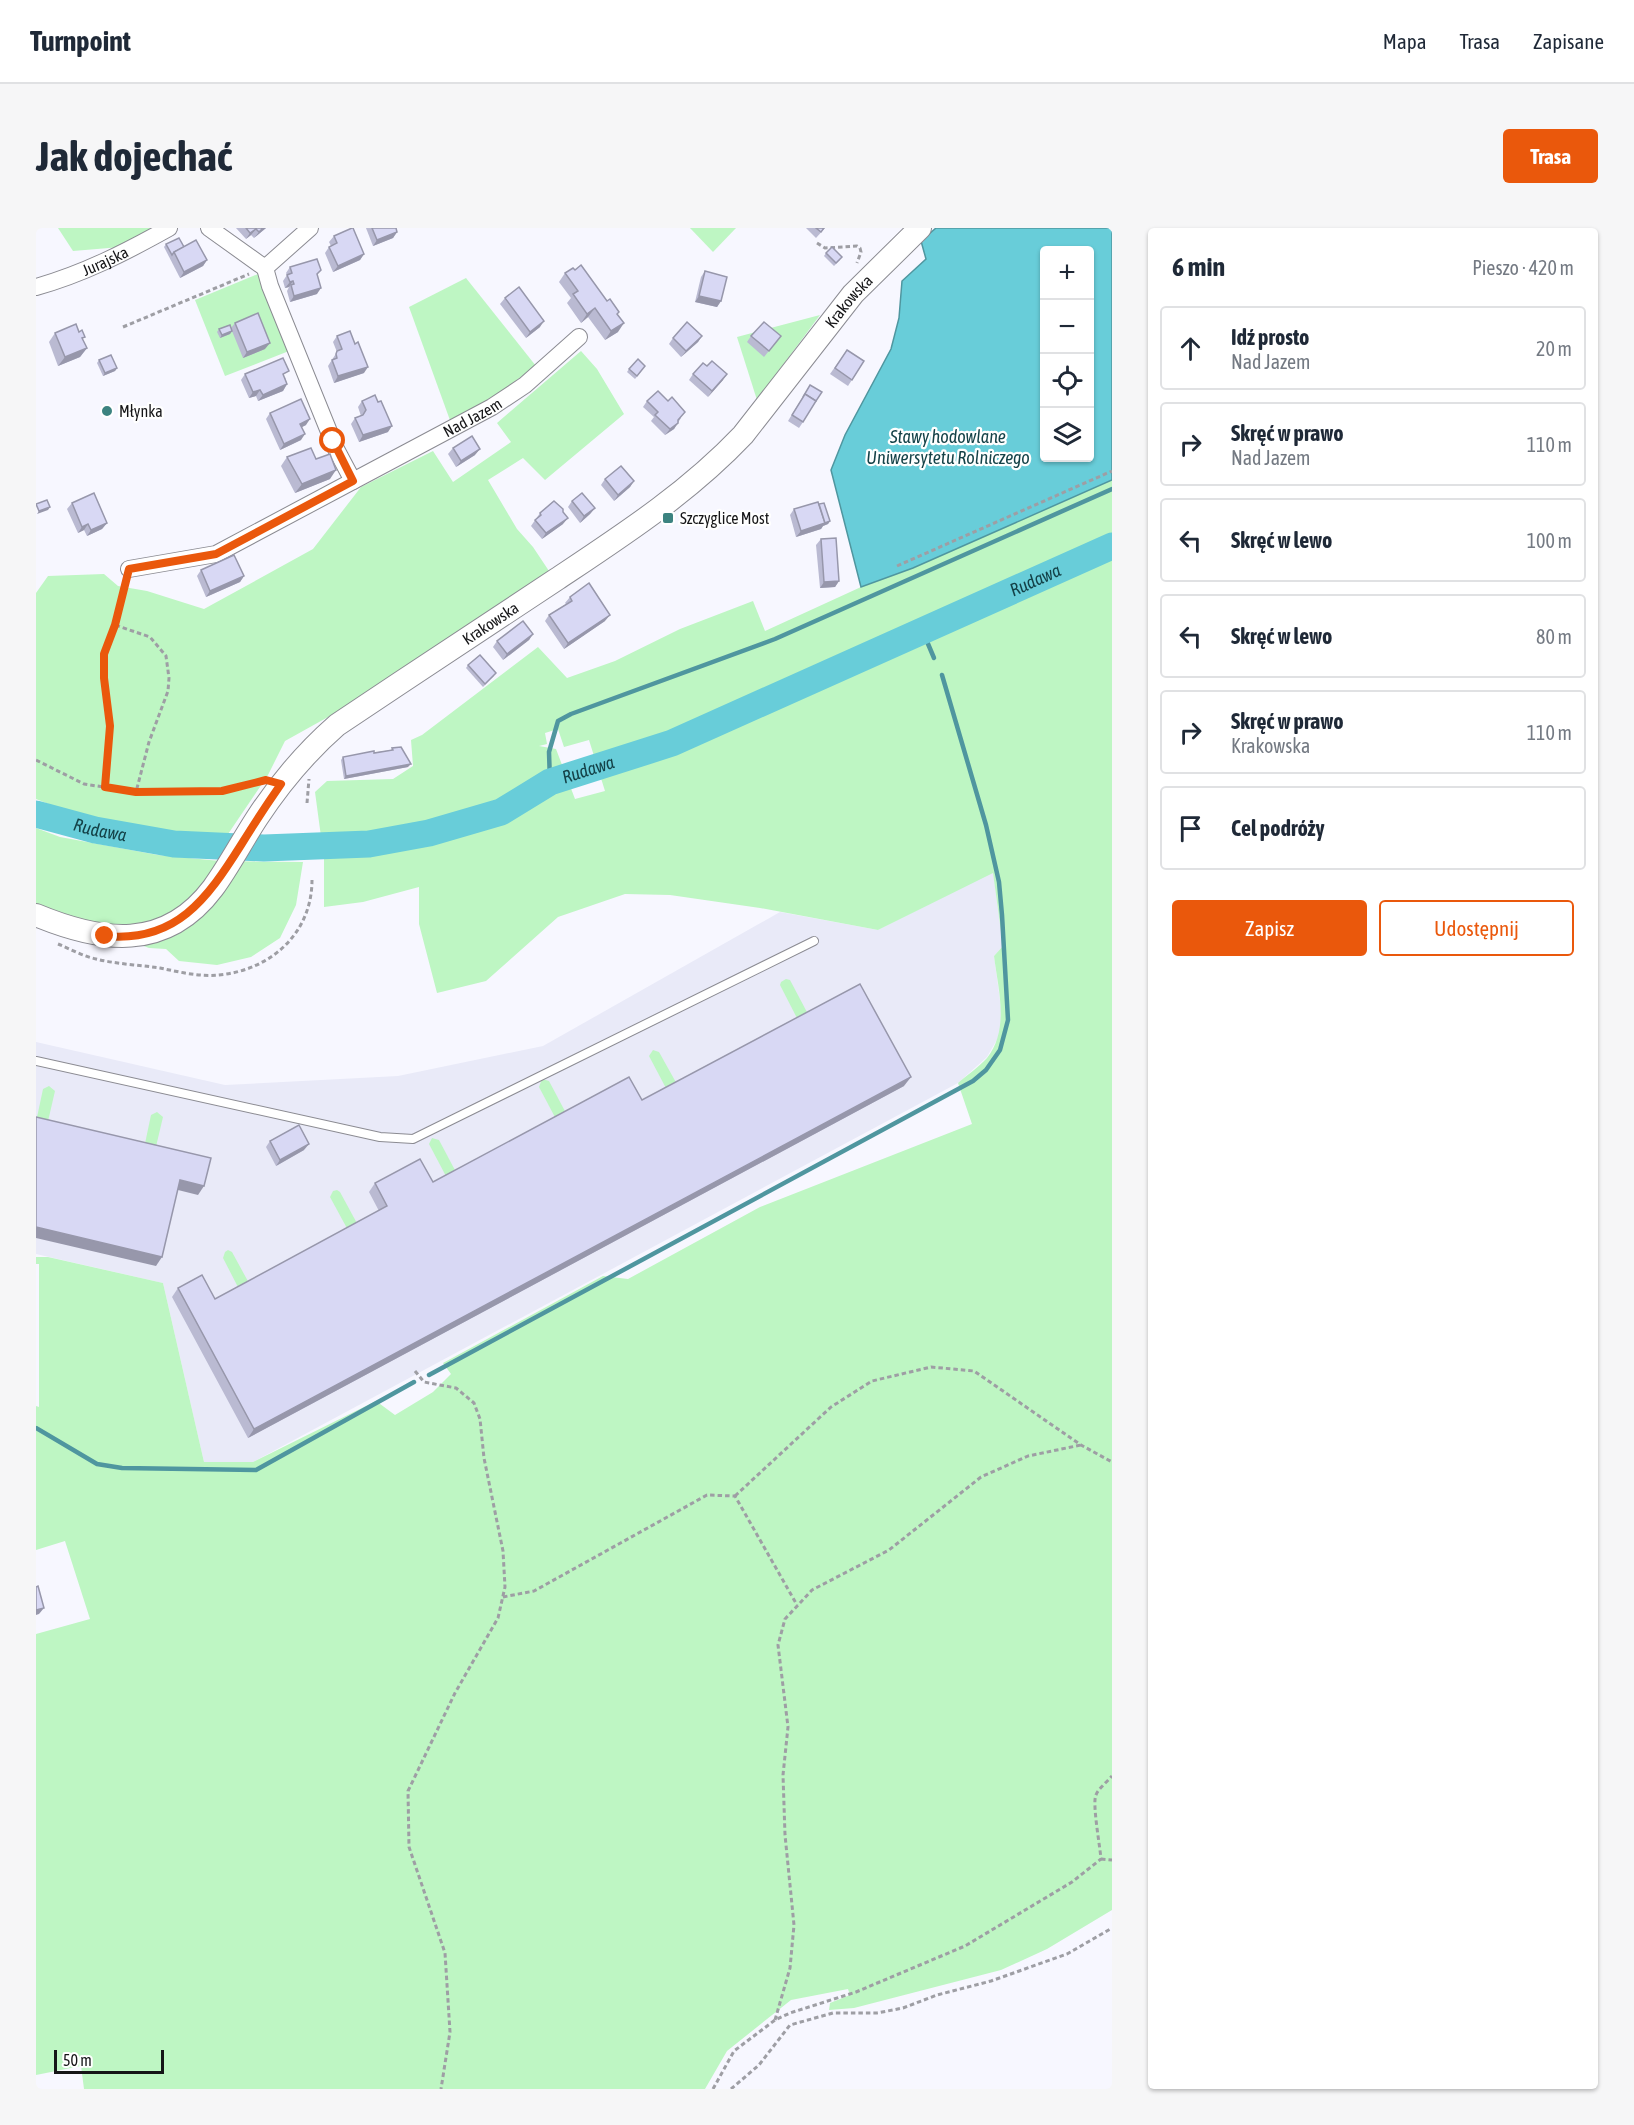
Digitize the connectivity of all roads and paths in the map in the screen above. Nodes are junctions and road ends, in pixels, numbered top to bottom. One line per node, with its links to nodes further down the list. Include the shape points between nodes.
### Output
1 (169, 228): 8 (street, Jurajska, via 126,252 65,279)
2 (209, 228): 6 (street)
3 (310, 228): 6 (street)
4 (920, 228): 17 (street, Krakowska, via 854,293 758,417 703,474 627,532 337,725 302,757)
5 (817, 243): 7 (path, via 825,248 857,246 861,252)
6 (265, 268): 9 (path); 12 (street, via 336,449)
7 (857, 269)
8 (36, 287)
9 (123, 327)
10 (579, 337): 12 (street, Nad Jazem, via 525,385 492,407)
11 (1112, 471): 13 (path)
12 (353, 481): 14 (street, Nad Jazem, via 216,554)
13 (897, 566)
14 (129, 569): 15 (path)
15 (115, 625): 18 (path, via 104,654 110,726); 19 (path, via 150,637 166,656 169,678)
16 (36, 760): 18 (path, via 84,784)
17 (281, 784): 19 (path, via 266,780 222,791); 21 (street, Krakowska, via 213,888 181,919 159,930 113,937 85,933)
18 (105, 787): 19 (path)
19 (136, 792)
20 (312, 880): 22 (path, via 311,903 298,933 277,952 236,972 216,976 97,959)
21 (36, 915)
22 (54, 942)
23 (814, 942): 24 (lane, via 413,1139 380,1137)
24 (36, 1062)
25 (415, 1371): 29 (path, via 424,1382 456,1388 474,1403 503,1551)
26 (1081, 1445): 27 (path); 28 (path, via 974,1371 931,1366 872,1381 831,1407); 30 (path, via 1028,1456 981,1477 890,1550 812,1590)
27 (1112, 1462)
28 (735, 1496): 29 (path, via 707,1495 534,1591); 30 (path)
29 (503, 1597): 36 (path, via 498,1618 455,1693 408,1791 409,1847 445,1953 450,2032)
30 (797, 1605): 35 (path, via 785,1618 778,1645 788,1727 783,1775 794,1925 790,1968)
31 (1112, 1776): 32 (path, via 1096,1795)
32 (1101, 1859): 33 (path); 35 (path, via 1072,1882 965,1946 856,1992)
33 (1112, 1860)
34 (1112, 1928): 38 (path, via 1067,1954 903,2008 877,2013 833,2013 790,2025 759,2065)
35 (776, 2020): 37 (path, via 734,2051)
36 (441, 2089)
37 (712, 2089)
38 (731, 2089)

